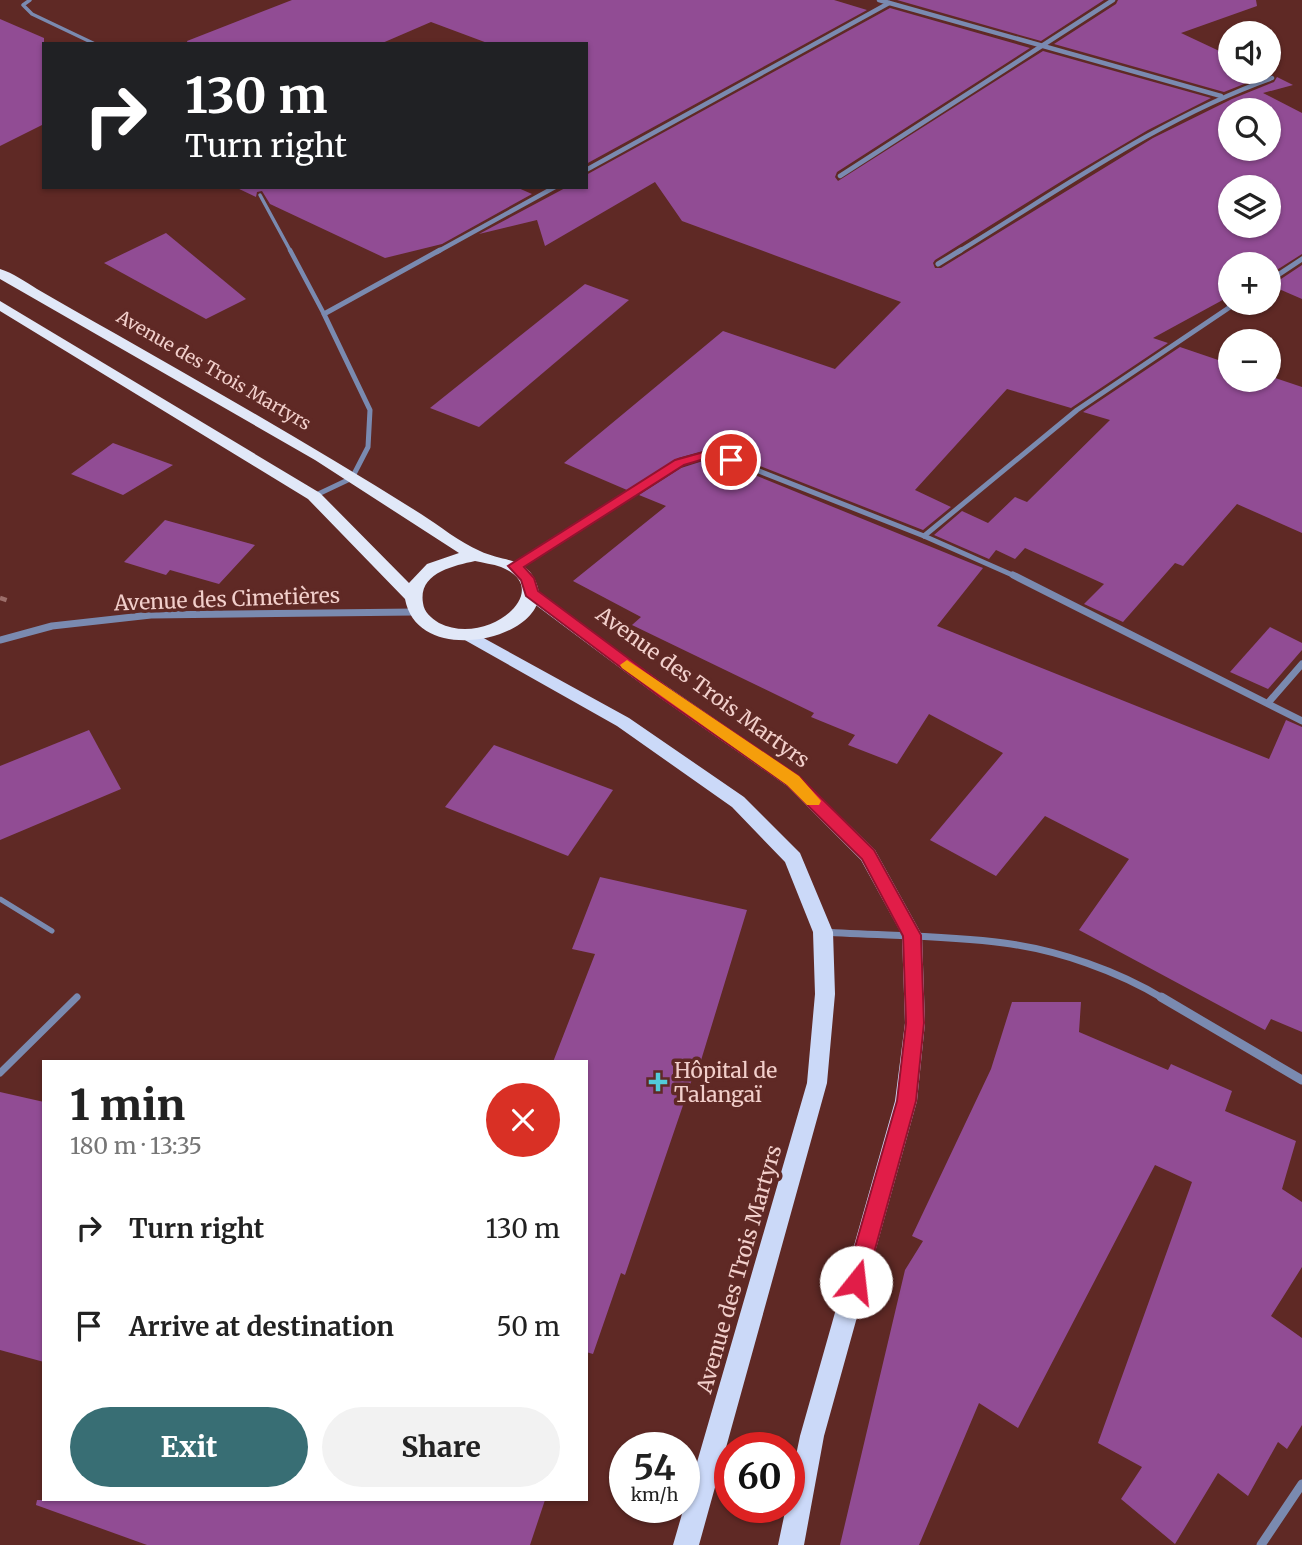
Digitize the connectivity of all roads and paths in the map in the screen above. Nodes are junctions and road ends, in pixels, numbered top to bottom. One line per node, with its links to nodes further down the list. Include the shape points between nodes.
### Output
1 (30, 0): 5 (lane, via 23,5 32,14)
2 (879, 0): 4 (street)
3 (1113, 0): 6 (street)
4 (890, 3): 6 (street); 9 (street)
5 (91, 42)
6 (1044, 46): 8 (street); 10 (street)
7 (1255, 84): 8 (street)
8 (1222, 96): 14 (street)
9 (588, 169)
10 (840, 176)
11 (551, 189): 18 (street)
12 (260, 195): 18 (lane)
13 (1302, 259): 16 (street)
14 (938, 264)
15 (0, 273): 20 (highway, Avenue des Trois Martyrs)
16 (1281, 273)
17 (0, 304): 21 (highway)
18 (324, 314): 20 (street, via 370,410 369,447)
19 (1218, 315): 22 (street, via 1077,410)
20 (352, 478): 21 (street); 23 (highway, Avenue des Trois Martyrs)
21 (314, 496): 28 (highway)
22 (924, 537): 24 (street, via 731,460 704,456 679,463); 32 (street, via 1024,580)
23 (475, 556): 24 (highway); 28 (highway, via 432,569 418,582)
24 (515, 566): 25 (highway, via 527,578)
25 (531, 593): 29 (highway, via 527,609 513,622 493,632); 37 (main road, Avenue des Trois Martyrs, via 665,694 793,781 868,855)
26 (0, 598): 27 (path)
27 (9, 601)
28 (413, 604): 29 (highway, via 426,625); 30 (street, Avenue des Cimetières, via 151,615 52,626)
29 (469, 635): 36 (main road, Avenue des Trois Martyrs, via 623,722 738,802 793,858)
30 (0, 640)
31 (1302, 664): 32 (street)
32 (1268, 703): 33 (street)
33 (1302, 721)
34 (0, 899): 35 (lane)
35 (52, 930)
36 (823, 932): 37 (street); 42 (main road, Avenue des Trois Martyrs, via 825,994 817,1083)
37 (912, 935): 40 (street, via 1005,943 1066,958 1139,984); 43 (main road, Avenue des Trois Martyrs, via 915,1023 906,1101 812,1436)
38 (77, 997): 39 (lane)
39 (0, 1073)
40 (1302, 1080)
41 (1302, 1484): 44 (street)
42 (686, 1545)
43 (792, 1545)
44 (1261, 1545)

